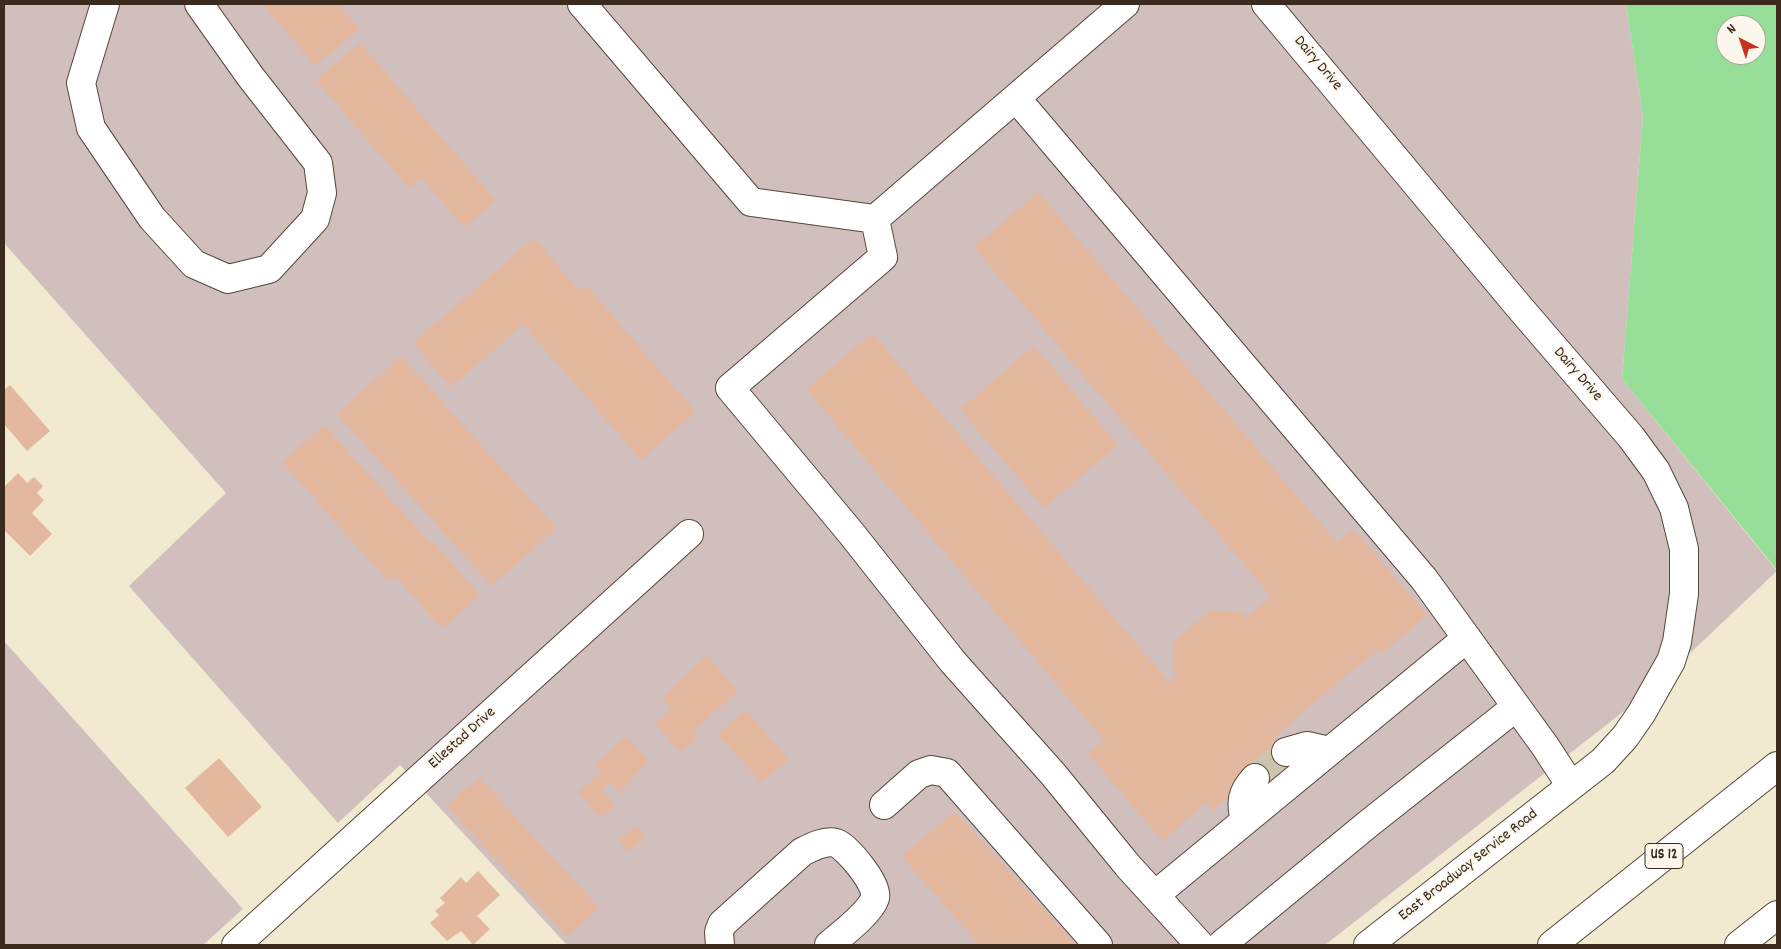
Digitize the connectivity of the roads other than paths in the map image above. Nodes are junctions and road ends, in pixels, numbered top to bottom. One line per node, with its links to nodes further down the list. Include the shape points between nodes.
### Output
1 (105, 4): 2 (main road, via 81,84 91,128 152,218 194,264 228,280 269,269 315,219 322,193 318,163)
2 (199, 4)
3 (582, 4): 7 (main road, via 751,202)
4 (1266, 4): 15 (main road, Dairy Drive, via 1631,436 1656,471 1674,508 1684,550 1684,594 1678,642 1671,661 1642,714 1625,737 1603,761)
5 (1111, 8): 6 (main road)
6 (1016, 98): 7 (main road); 9 (main road, via 1424,580)
7 (875, 219): 18 (main road, via 883,257 730,388 953,662)
8 (689, 534): 20 (main road, Ellestad Drive)
9 (1466, 638): 10 (main road); 11 (main road)
10 (1516, 707): 15 (main road); 25 (main road)
11 (1329, 751): 12 (main road, via 1307,746); 17 (main road)
12 (1286, 752)
13 (1777, 766): 27 (main road, US 12)
14 (1255, 778): 17 (main road, via 1245,790 1241,805)
15 (1571, 786): 26 (main road, East Broadway Service Road)
16 (884, 805): 23 (main road, via 919,774 931,770 947,773)
17 (1245, 820): 18 (main road)
18 (1154, 894): 24 (main road)
19 (1777, 915): 28 (main road)
20 (236, 945)
21 (720, 945): 22 (main road, via 722,924 802,852 818,844 834,842 843,847 874,884 876,892 875,899 858,919)
22 (830, 945)
23 (1098, 945)
24 (1200, 945)
25 (1221, 945)
26 (1368, 945)
27 (1552, 945)
28 (1739, 945)

